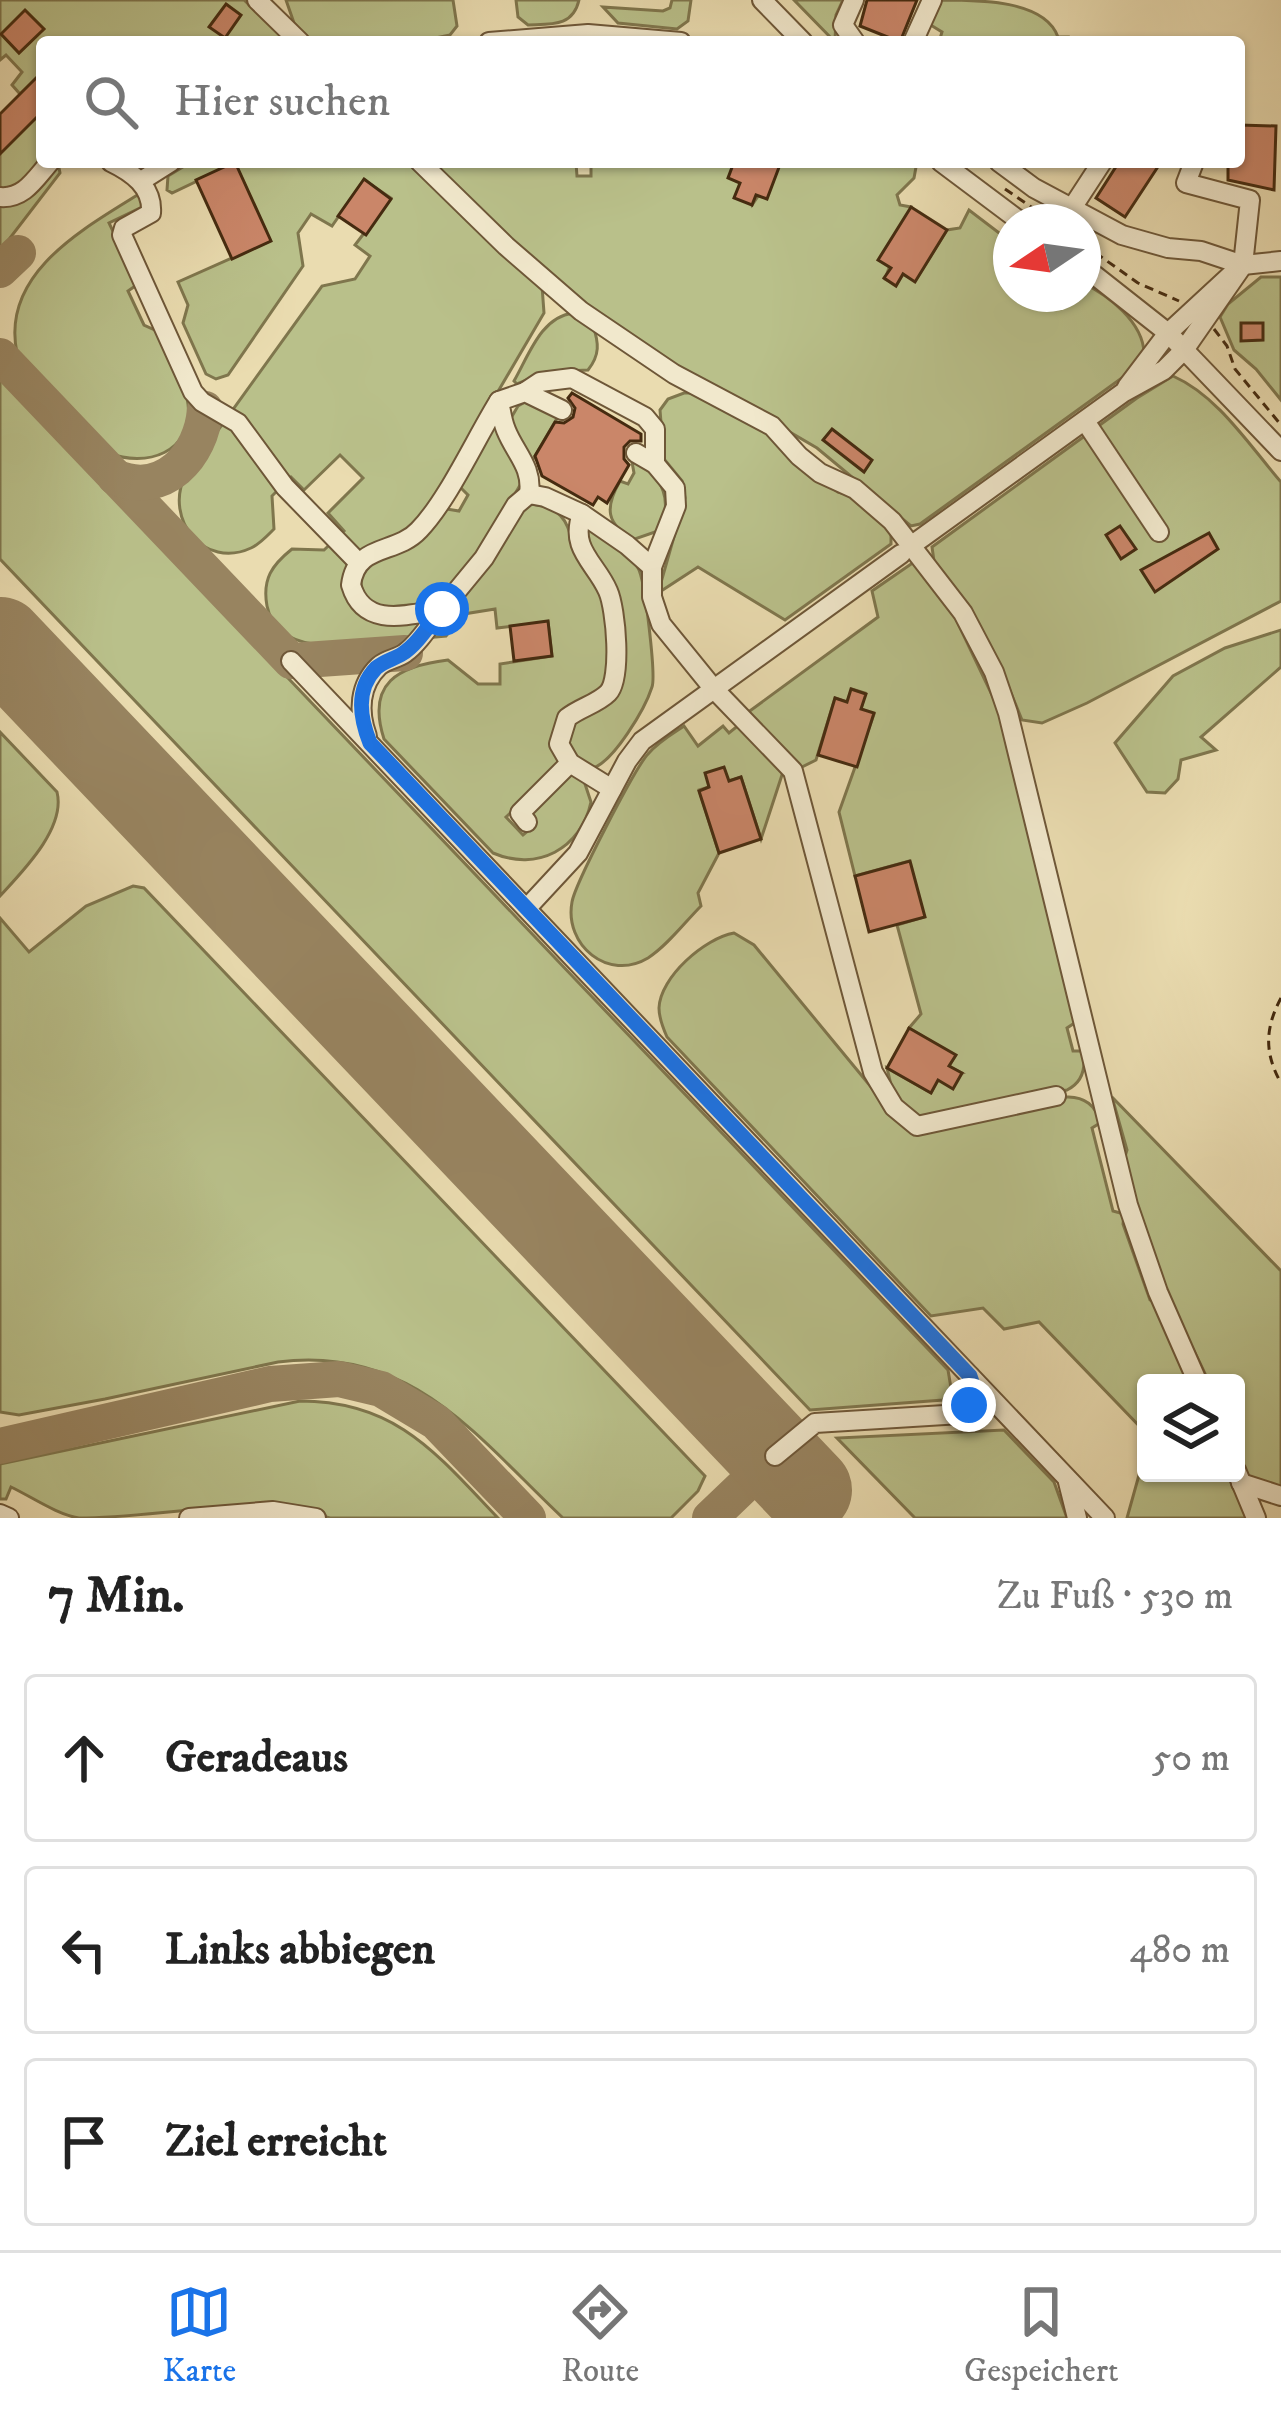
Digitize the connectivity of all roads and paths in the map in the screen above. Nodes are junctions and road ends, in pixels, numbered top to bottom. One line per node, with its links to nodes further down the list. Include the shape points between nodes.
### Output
1 (257, 0): 6 (street)
2 (279, 0): 6 (street)
3 (763, 0): 10 (street)
4 (854, 0): 11 (street, via 844,25)
5 (932, 0): 12 (street)
6 (283, 23): 7 (street)
7 (295, 36)
8 (563, 36): 9 (street)
9 (611, 36)
10 (797, 36)
11 (850, 36)
12 (916, 36)
13 (45, 168): 22 (street, via 24,191)
14 (120, 168): 21 (street)
15 (162, 168): 21 (street)
16 (426, 168): 44 (street, via 581,311 772,427 820,473 868,499)
17 (949, 168): 23 (street)
18 (1098, 168): 26 (street)
19 (1192, 168): 29 (street, via 1186,183 1250,200)
20 (997, 172): 24 (path); 25 (street)
21 (141, 181): 45 (street, via 153,210 122,235 193,392 238,423 285,487)
22 (0, 197)
23 (997, 204)
24 (1033, 204)
25 (1064, 204)
26 (1075, 204)
27 (1101, 224): 29 (street)
28 (1281, 261): 29 (street)
29 (1243, 265): 31 (street); 32 (street)
30 (1101, 280): 31 (street)
31 (1168, 333): 32 (street); 34 (street)
32 (1184, 350): 34 (street); 38 (street)
33 (525, 392): 35 (street); 36 (street); 40 (street, via 572,378 645,417 655,429)
34 (1124, 392): 37 (street)
35 (499, 401): 41 (street); 45 (street, via 417,533)
36 (562, 410)
37 (1085, 421): 43 (street); 44 (street)
38 (1281, 451)
39 (636, 453): 40 (street)
40 (656, 464): 46 (street, via 676,506)
41 (529, 494): 42 (street); 47 (street)
42 (582, 514): 46 (street); 51 (street, via 580,548 611,601 617,670 606,696 562,726 559,744)
43 (1159, 532)
44 (907, 549): 49 (street); 58 (street, via 963,613 1002,693 1128,1205)
45 (358, 562): 47 (street, via 351,585 362,608 392,618)
46 (652, 567): 49 (street, via 661,624)
47 (442, 609): 50 (street, via 369,680 360,719)
48 (291, 661): 50 (street)
49 (713, 688): 52 (street, via 642,742); 57 (street, via 793,771 873,1072 894,1107 916,1126)
50 (370, 743): 54 (street)
51 (570, 764): 52 (street); 53 (street, via 520,813)
52 (612, 789): 54 (street, via 578,853)
53 (527, 822)
54 (526, 908): 59 (street)
55 (1281, 998): 56 (path, via 1267,1047)
56 (1281, 1083)
57 (1056, 1096)
58 (1194, 1374)
59 (970, 1376): 60 (street, via 973,1397 961,1414 815,1423); 61 (street)
60 (775, 1456)
61 (1067, 1478): 69 (street); 70 (street)
62 (1245, 1479): 64 (street)
63 (1241, 1482): 71 (street)
64 (1281, 1496)
65 (0, 1514): 66 (street)
66 (9, 1518)
67 (189, 1518): 68 (street, via 256,1511)
68 (316, 1518)
69 (1077, 1518)
70 (1106, 1518)
71 (1256, 1518)

